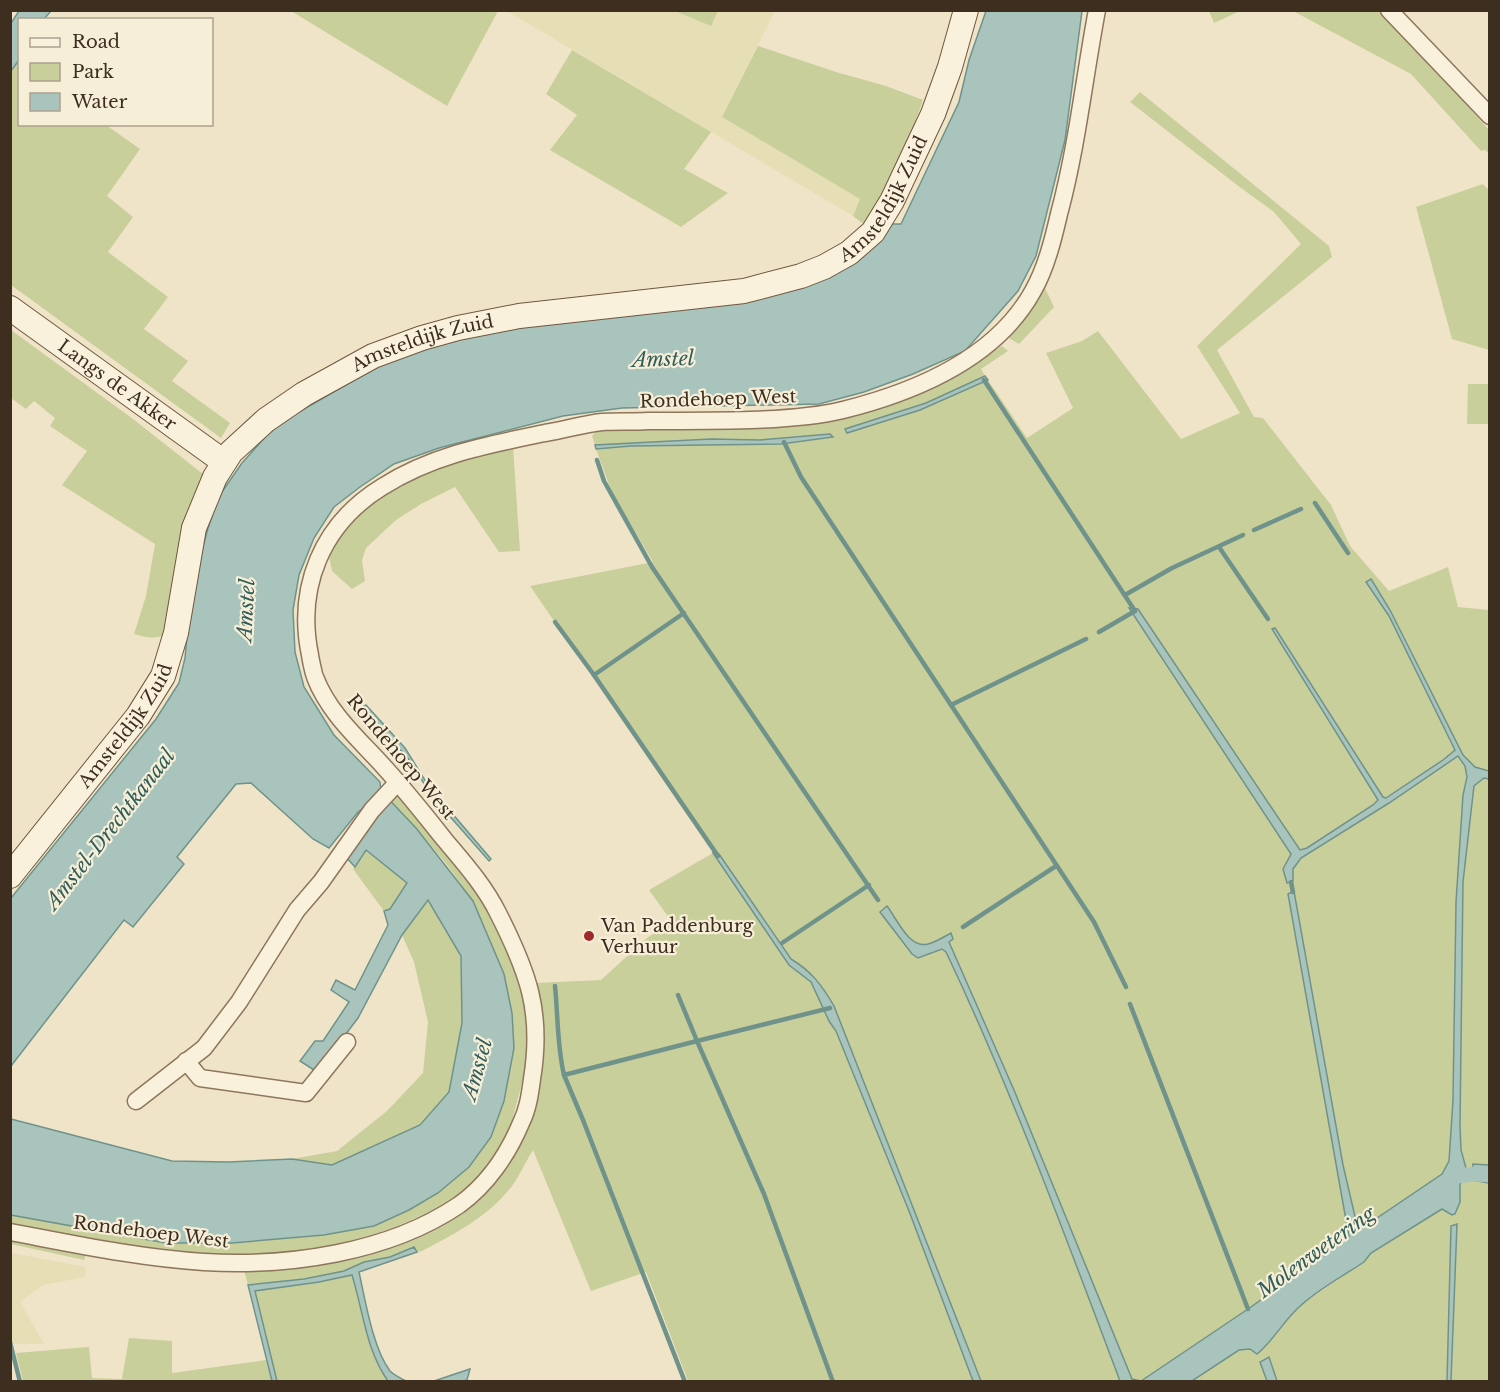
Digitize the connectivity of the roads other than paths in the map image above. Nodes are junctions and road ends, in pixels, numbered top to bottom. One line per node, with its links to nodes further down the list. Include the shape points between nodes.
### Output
1 (966, 10): 6 (street, Amsteldijk Zuid, via 933,114 892,201 873,232 849,253 801,276 744,291 519,316 422,338 373,356 304,394 266,420)
2 (1097, 10): 7 (street, Rondehoep West, via 1072,168 1050,248 1034,290 1009,326 972,357 930,380 837,412 754,420 603,422 484,445 412,469 374,491 345,517 324,545 308,587 306,635 315,677 338,717)
3 (1389, 10): 4 (street)
4 (1490, 116)
5 (10, 308): 6 (street, Langs de Akker)
6 (224, 462): 8 (street, Amsteldijk Zuid, via 194,528 176,633 163,676 138,716)
7 (392, 788): 10 (street, via 297,910 239,1002 204,1048); 12 (street, Rondehoep West, via 484,888 523,968 535,1007 537,1051 526,1114 505,1154 481,1186 461,1203 419,1226 364,1247 256,1263 201,1262)
8 (10, 876)
9 (347, 1042): 10 (street, via 306,1093 200,1078)
10 (186, 1061): 11 (street)
11 (136, 1101)
12 (10, 1232)

